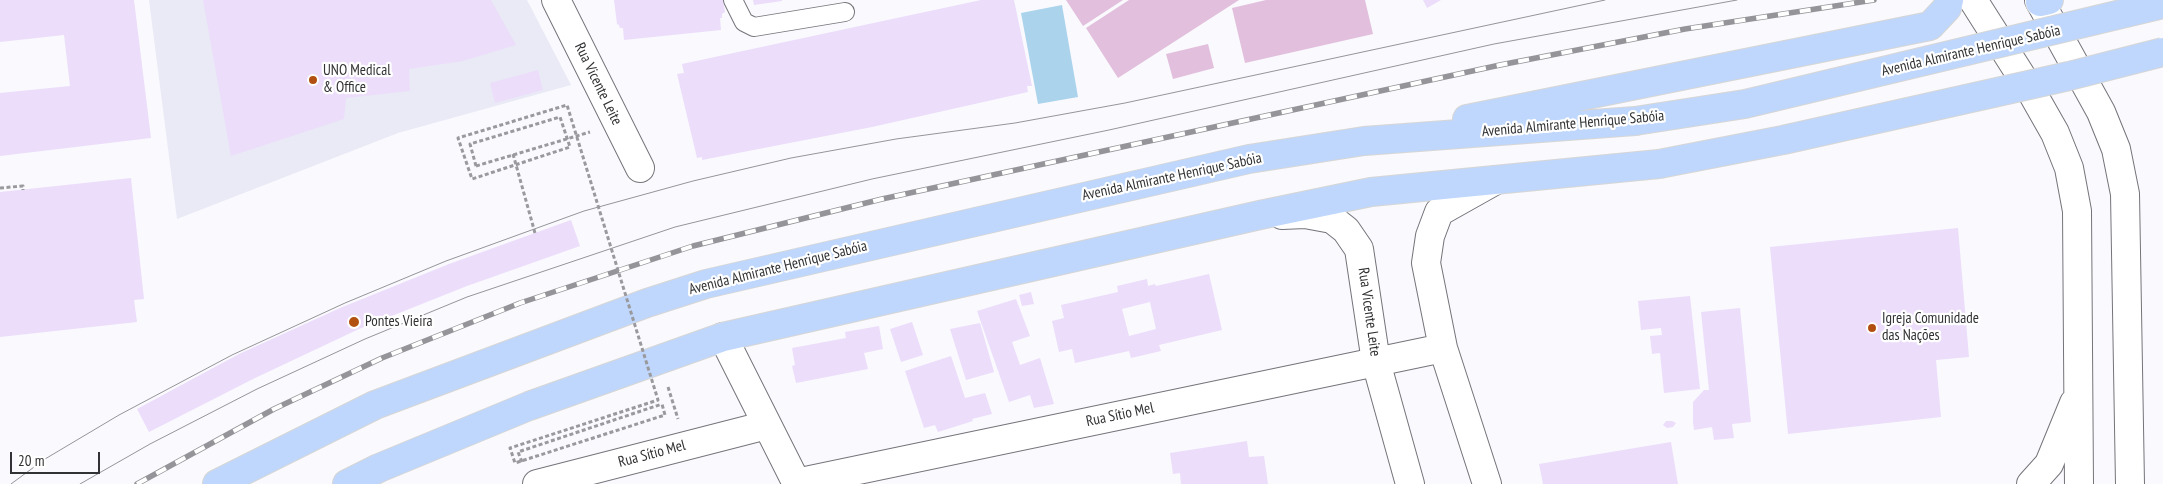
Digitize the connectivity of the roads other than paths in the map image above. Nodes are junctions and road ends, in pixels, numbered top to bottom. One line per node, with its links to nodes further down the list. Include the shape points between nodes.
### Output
1 (556, 0): 10 (street, Rua Vicente Leite)
2 (733, 0): 7 (lane, via 744,22 754,27)
3 (1949, 0): 9 (highway, via 1947,8 1930,26)
4 (1974, 0): 16 (street, via 2055,133 2069,168 2077,211)
5 (2043, 1): 26 (street, via 2101,112 2116,149 2125,194)
6 (2163, 4): 9 (highway, Avenida Almirante Henrique Sabóia, bridge, via 1745,104 1635,121)
7 (845, 12)
8 (2163, 52): 11 (highway, bridge, via 1802,136 1659,164)
9 (1364, 141): 19 (highway, Avenida Almirante Henrique Sabóia, via 1249,159 706,284 647,302 375,405)
10 (640, 168)
11 (1496, 180): 12 (highway, via 1371,192); 14 (street, via 1439,212 1430,236 1426,263)
12 (1260, 215): 13 (highway); 15 (street, Rua Vicente Leite, via 1305,214 1332,219 1346,230 1359,249)
13 (723, 337): 17 (street); 20 (highway, via 529,406)
14 (1443, 348): 15 (street, Rua Sítio Mel); 23 (street)
15 (1376, 362): 18 (street, Rua Sítio Mel); 22 (street, Rua Vicente Leite)
16 (2079, 390): 24 (street, via 2049,464); 25 (street)
17 (767, 426): 18 (street); 21 (street, Rua Sítio Mel)
18 (797, 483)
19 (217, 484)
20 (347, 484)
21 (537, 484)
22 (1410, 484)
23 (1487, 484)
24 (2031, 484)
25 (2079, 484)
26 (2130, 484)

